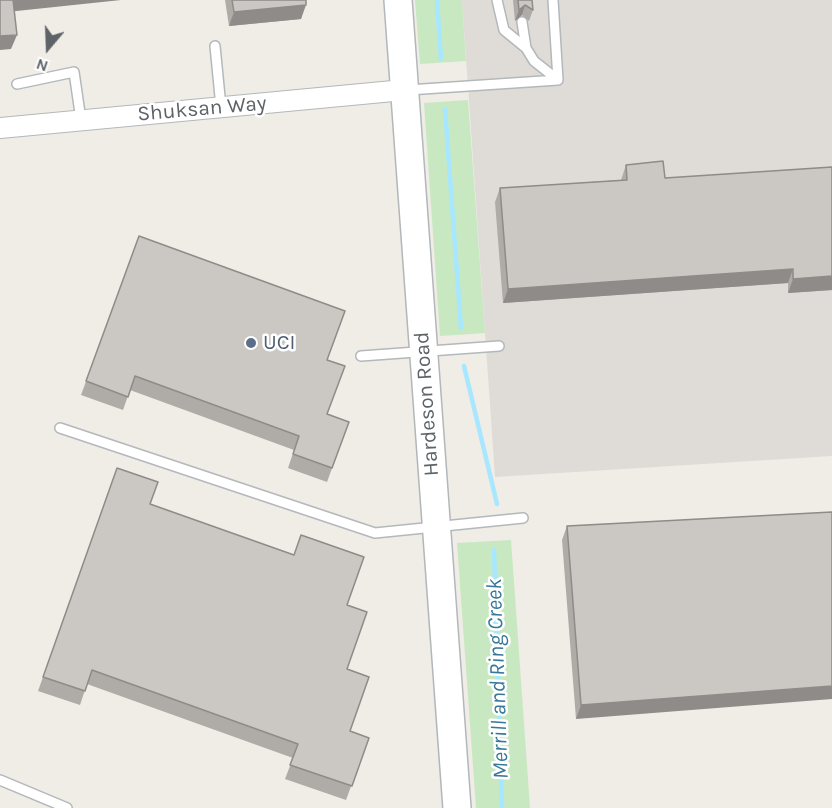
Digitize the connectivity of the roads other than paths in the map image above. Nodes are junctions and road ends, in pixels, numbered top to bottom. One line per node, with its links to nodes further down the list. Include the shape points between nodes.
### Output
1 (398, 0): 9 (street, Hardeson Road)
2 (497, 0): 6 (lane, via 504,30)
3 (553, 0): 7 (lane)
4 (522, 22): 6 (lane)
5 (215, 46): 10 (lane)
6 (526, 48): 7 (lane, via 538,66)
7 (558, 80): 9 (lane)
8 (17, 84): 11 (lane, via 74,72)
9 (404, 90): 10 (street, Shuksan Way); 14 (street, Hardeson Road)
10 (220, 107): 11 (street, Shuksan Way)
11 (81, 120): 12 (street, Shuksan Way)
12 (0, 128)
13 (499, 346): 14 (lane)
14 (423, 351): 15 (lane); 18 (street, Hardeson Road)
15 (360, 356)
16 (60, 428): 18 (lane, via 375,533)
17 (523, 518): 18 (lane)
18 (436, 528): 21 (street, Hardeson Road)
19 (0, 780): 20 (lane)
20 (67, 808)
21 (457, 808)

